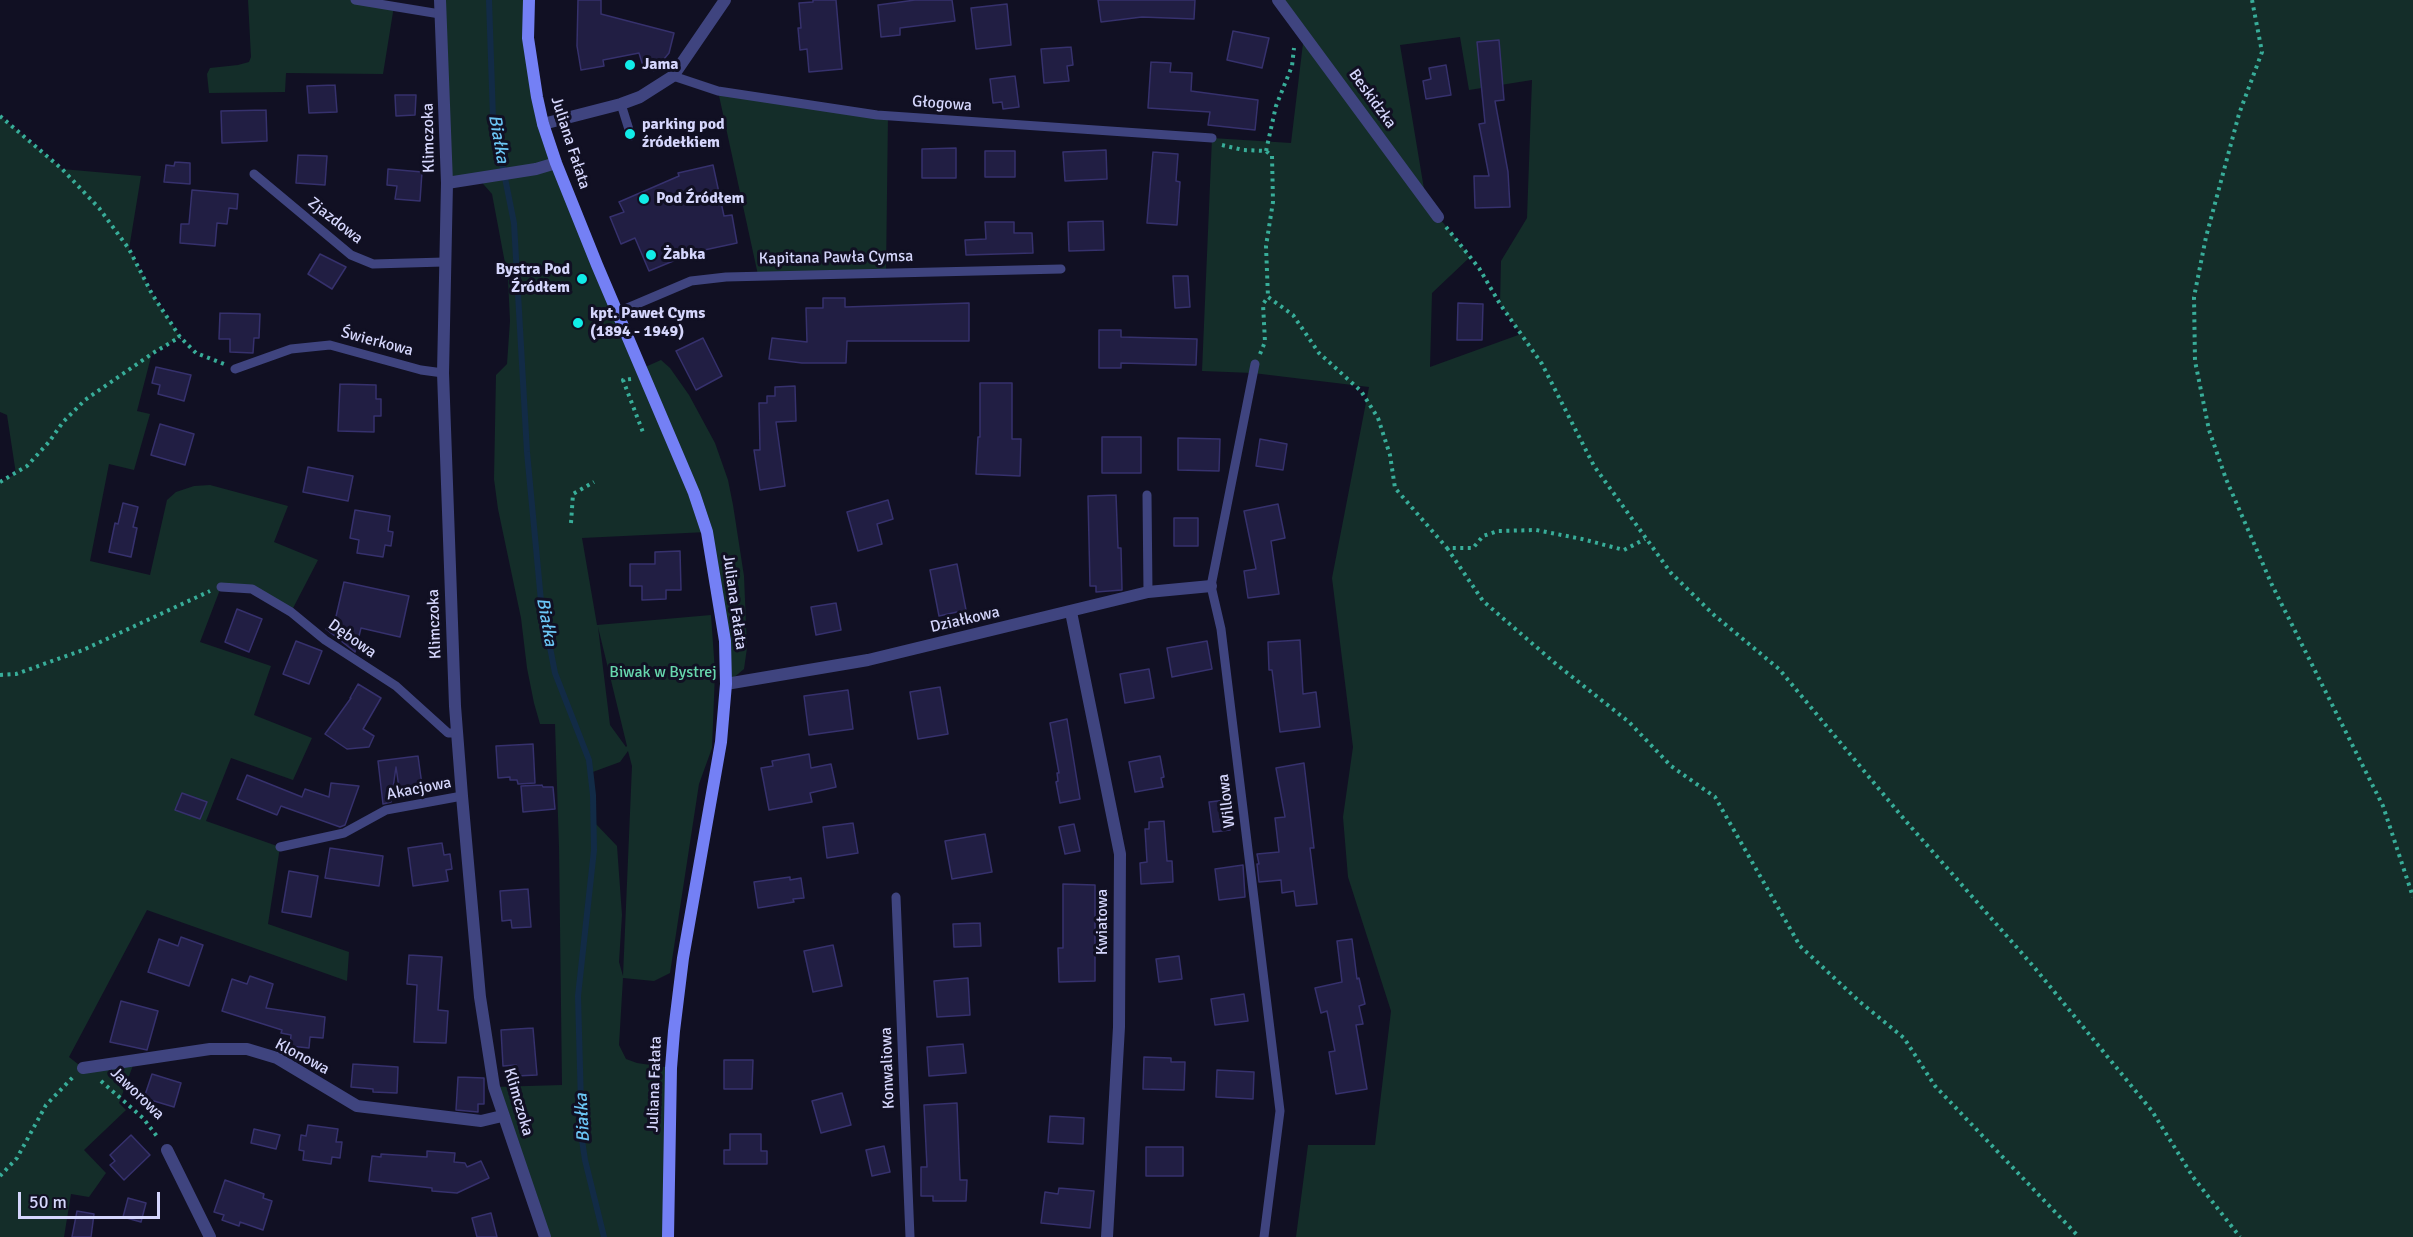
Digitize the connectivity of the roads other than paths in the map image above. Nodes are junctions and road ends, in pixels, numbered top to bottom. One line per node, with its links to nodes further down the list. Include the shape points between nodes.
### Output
1 (355, 0): 6 (lane)
2 (440, 0): 6 (street, Klimczoka)
3 (529, 0): 9 (street, Juliana Fałata, via 528,38)
4 (725, 0): 7 (street)
5 (1278, 0): 15 (street, Beskidzka)
6 (440, 14): 14 (street, Klimczoka)
7 (673, 76): 8 (street); 11 (lane, Głogowa, via 718,91 877,115)
8 (621, 104): 9 (street); 10 (lane)
9 (543, 124): 12 (street, Juliana Fałata)
10 (631, 136)
11 (1212, 138)
12 (556, 163): 14 (street, via 536,170); 18 (street, Juliana Fałata)
13 (254, 174): 16 (lane, Zjazdowa, via 351,255 373,264)
14 (447, 183): 16 (street, Klimczoka)
15 (1438, 217)
16 (444, 262): 21 (street, Klimczoka)
17 (1061, 269): 18 (lane, Kapitana Pawła Cymsa, via 726,276 691,281)
18 (618, 312): 27 (street, Juliana Fałata, via 686,470 707,532 725,641)
19 (1255, 364): 23 (lane, Willowa)
20 (235, 369): 21 (lane, Świerkowa, via 291,349 330,345)
21 (443, 373): 28 (street, Klimczoka)
22 (1147, 495): 25 (lane)
23 (1211, 586): 25 (street, Działkowa); 40 (lane, Willowa, via 1221,629 1280,1111)
24 (221, 587): 28 (lane, Dębowa, via 252,589 291,612 325,640 396,686 448,733)
25 (1148, 592): 26 (street, Działkowa)
26 (1071, 612): 27 (street, Działkowa, via 868,660); 39 (street, Kwiatowa, via 1120,854 1119,1027)
27 (726, 684): 37 (street, Juliana Fałata, via 721,742 683,958 670,1068)
28 (457, 733): 29 (street, Klimczoka)
29 (462, 796): 30 (lane, Akacjowa, via 386,810 344,833); 33 (street, Klimczoka, via 480,997)
30 (280, 848)
31 (896, 897): 38 (lane, Konwaliowa)
32 (83, 1068): 33 (street, Klonowa, via 210,1049 247,1049 277,1059 357,1106 481,1121)
33 (502, 1116): 36 (street, Klimczoka)
34 (167, 1150): 35 (street)
35 (210, 1237)
36 (545, 1237)
37 (668, 1237)
38 (910, 1237)
39 (1107, 1237)
40 (1264, 1237)

